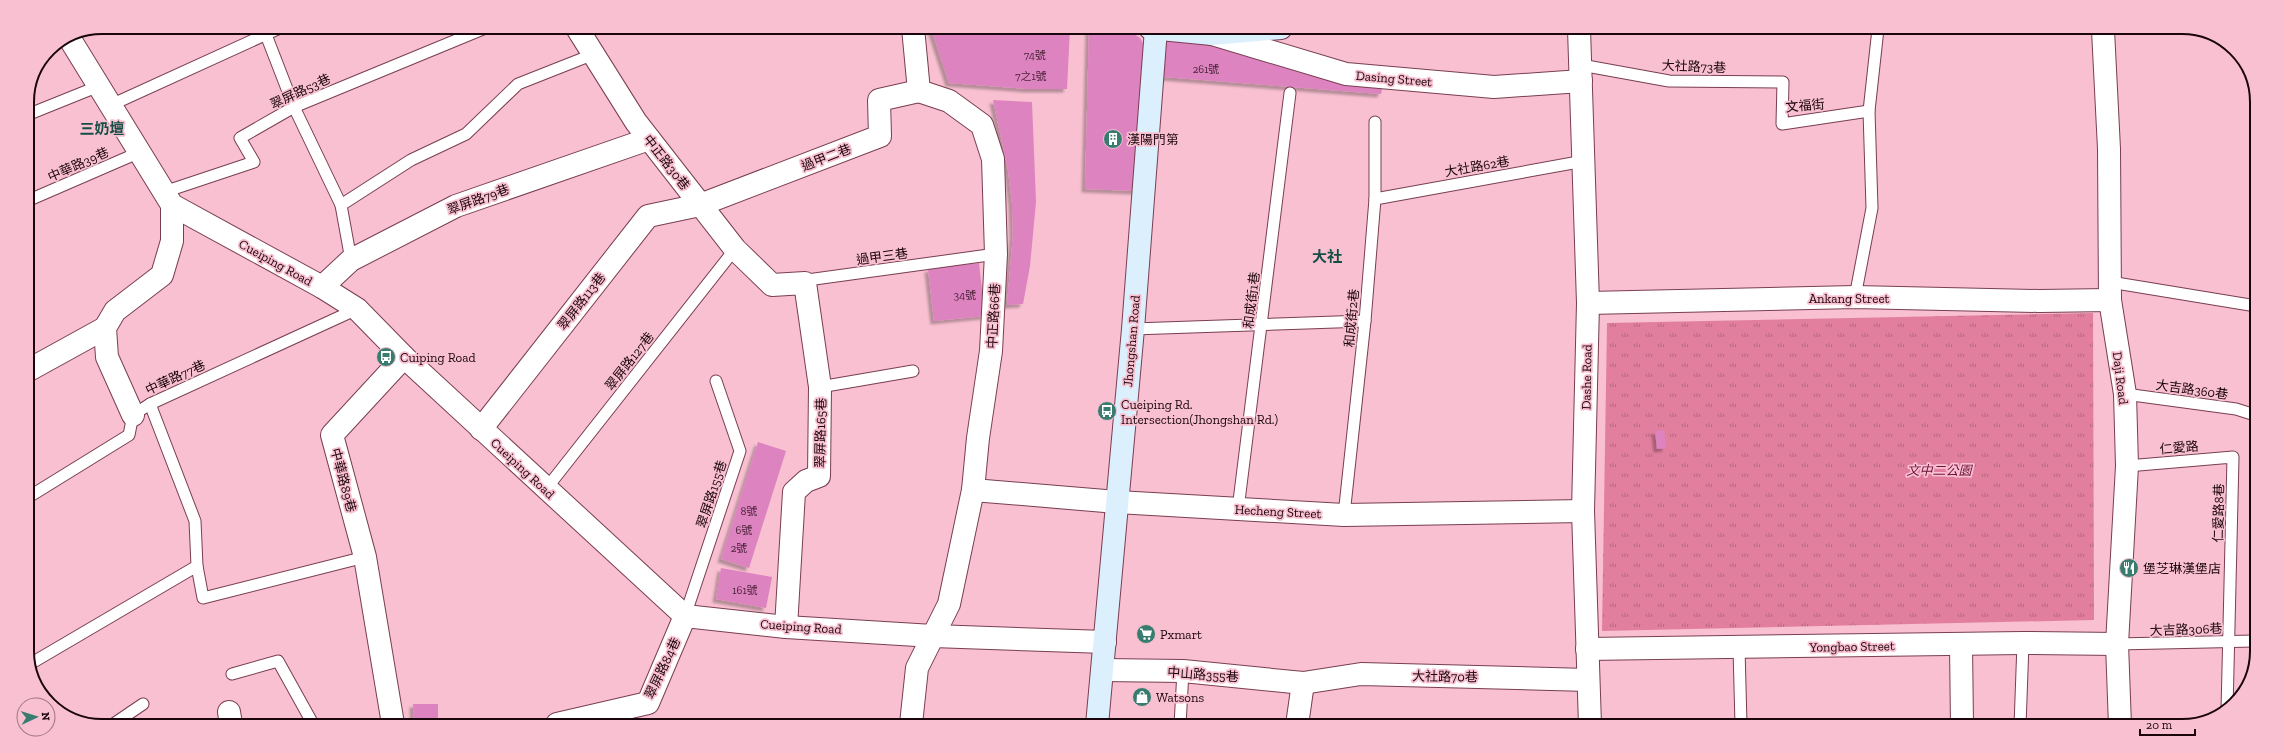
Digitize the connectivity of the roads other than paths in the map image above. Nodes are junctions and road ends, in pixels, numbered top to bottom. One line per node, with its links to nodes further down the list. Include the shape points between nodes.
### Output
1 (258, 34): 18 (lane)
2 (265, 34): 19 (lane)
3 (473, 34): 19 (lane, 翠屏路53巷)
4 (581, 34): 12 (street, 中正路30巷)
5 (914, 34): 16 (street)
6 (1154, 34): 44 (main road, Jhongshan Road)
7 (1212, 34): 13 (street, Dasing Street, via 1346,74 1494,87)
8 (1579, 34): 13 (street, Dashe Road)
9 (1877, 34): 20 (lane)
10 (2103, 34): 36 (street, Daji Road, via 2109,149)
11 (71, 42): 15 (street)
12 (594, 54): 23 (street, 中正路30巷); 29 (lane, via 518,84 466,134 411,160)
13 (1581, 73): 14 (lane, 大社路73巷, via 1669,81); 25 (street, Dashe Road)
14 (1783, 82): 20 (lane, 文福街, via 1782,124)
15 (99, 86): 18 (street); 21 (lane)
16 (920, 92): 30 (street, 過甲二巷, via 878,100 880,136); 32 (street, 中正路66巷, via 949,101 982,125 993,159)
17 (1290, 94): 42 (lane, 和成街1巷)
18 (111, 106): 24 (street)
19 (294, 107): 26 (lane, 翠屏路53巷, via 240,138 254,162); 29 (lane)
20 (1869, 111): 37 (lane, via 1872,208)
21 (34, 112)
22 (1375, 122): 28 (lane, 和成街2巷)
23 (649, 139): 30 (street, 中正路30巷); 33 (street, 翠屏路79巷, via 456,206)
24 (140, 152): 26 (street); 27 (lane, 中華路39巷)
25 (1584, 161): 28 (lane, 大社路62巷); 38 (street, Dashe Road)
26 (168, 198): 35 (street, Cueiping Road); 43 (street, via 172,241 162,275 115,311)
27 (34, 199)
28 (1375, 199): 41 (lane, 和成街2巷)
29 (341, 205): 33 (lane)
30 (700, 205): 31 (street, 中正路30巷); 53 (street, 翠屏路113巷, via 648,216)
31 (734, 249): 34 (street, 中正路30巷); 56 (lane, 翠屏路127巷)
32 (996, 254): 34 (lane, 過甲三巷); 57 (street, 中正路66巷, via 991,351)
33 (351, 260): 35 (street, 翠屏路79巷)
34 (772, 285): 49 (street, 翠屏路165巷, via 805,283)
35 (322, 287): 40 (street, Cueiping Road)
36 (2110, 291): 37 (street, Ankang Street, via 2039,301); 39 (lane); 50 (street, Daji Road)
37 (1855, 298): 38 (street, Ankang Street)
38 (1588, 303): 61 (street, Dashe Road)
39 (2250, 305)
40 (357, 309): 45 (street, Cueiping Road); 51 (lane, 中華路77巷)
41 (1365, 321): 42 (lane); 62 (lane, 和成街2巷)
42 (1262, 325): 44 (lane); 60 (lane, 和成街1巷)
43 (105, 328): 46 (street); 51 (street, via 107,357)
44 (1133, 328): 59 (main road, Jhongshan Road)
45 (404, 357): 53 (street, Cueiping Road); 63 (street, 中華路89巷, via 332,435)
46 (34, 367)
47 (912, 371): 49 (lane)
48 (716, 380): 65 (lane, 翠屏路155巷, via 740,451)
49 (820, 387): 66 (street, 翠屏路165巷, via 819,476 806,481 794,492)
50 (2125, 394): 52 (lane, 大吉路360巷, via 2236,409); 55 (street, Daji Road)
51 (142, 409): 58 (lane, via 130,435); 64 (lane, via 195,521)
52 (2250, 413)
53 (481, 429): 56 (street, Cueiping Road)
54 (2233, 456): 55 (lane, 仁愛路); 68 (lane, 仁愛路8巷)
55 (2127, 466): 72 (street, Daji Road)
56 (546, 489): 65 (street, Cueiping Road)
57 (973, 490): 59 (street, Hecheng Street); 67 (street, 中正路66巷, via 949,604)
58 (34, 494)
59 (1117, 502): 60 (street, Hecheng Street); 70 (main road, Jhongshan Road)
60 (1238, 509): 62 (street, Hecheng Street)
61 (1584, 511): 62 (street, Hecheng Street); 75 (street, Dashe Road)
62 (1344, 515)
63 (365, 557): 64 (lane, via 203,598); 86 (street, 中華路89巷)
64 (197, 566): 76 (lane)
65 (685, 616): 66 (street, Cueiping Road); 87 (street, 翠屏路84巷, via 648,703)
66 (786, 627): 67 (street, Cueiping Road)
67 (933, 636): 70 (street, Cueiping Road); 88 (street, 中正路66巷, via 917,668)
68 (2229, 641): 69 (lane, 大吉路306巷); 72 (lane, 大吉路306巷); 82 (lane, 仁愛路8巷)
69 (2250, 641)
70 (1105, 642): 77 (main road, Jhongshan Road)
71 (2023, 643): 72 (street, Yongbao Street); 73 (street, Yongbao Street); 95 (lane)
72 (2117, 644): 96 (street, Daji Road)
73 (1961, 645): 74 (street, Yongbao Street); 94 (street)
74 (1739, 648): 75 (street, Yongbao Street); 93 (lane)
75 (1587, 650): 80 (street, Dashe Road)
76 (35, 661)
77 (1103, 670): 78 (street, 中山路355巷); 89 (main road, Jhongshan Road)
78 (1183, 672): 81 (street, 中山路355巷); 90 (lane)
79 (232, 674): 85 (lane, via 278,661)
80 (1588, 680): 81 (street, 大社路70巷, via 1361,674); 92 (street, Dashe Road)
81 (1303, 683): 91 (street)
82 (2226, 702)
83 (143, 704): 84 (lane)
84 (121, 719)
85 (310, 719)
86 (392, 719)
87 (579, 719)
88 (912, 719)
89 (1098, 719)
90 (1180, 719)
91 (1298, 719)
92 (1590, 719)
93 (1741, 719)
94 (1962, 719)
95 (2020, 719)
96 (2120, 719)

